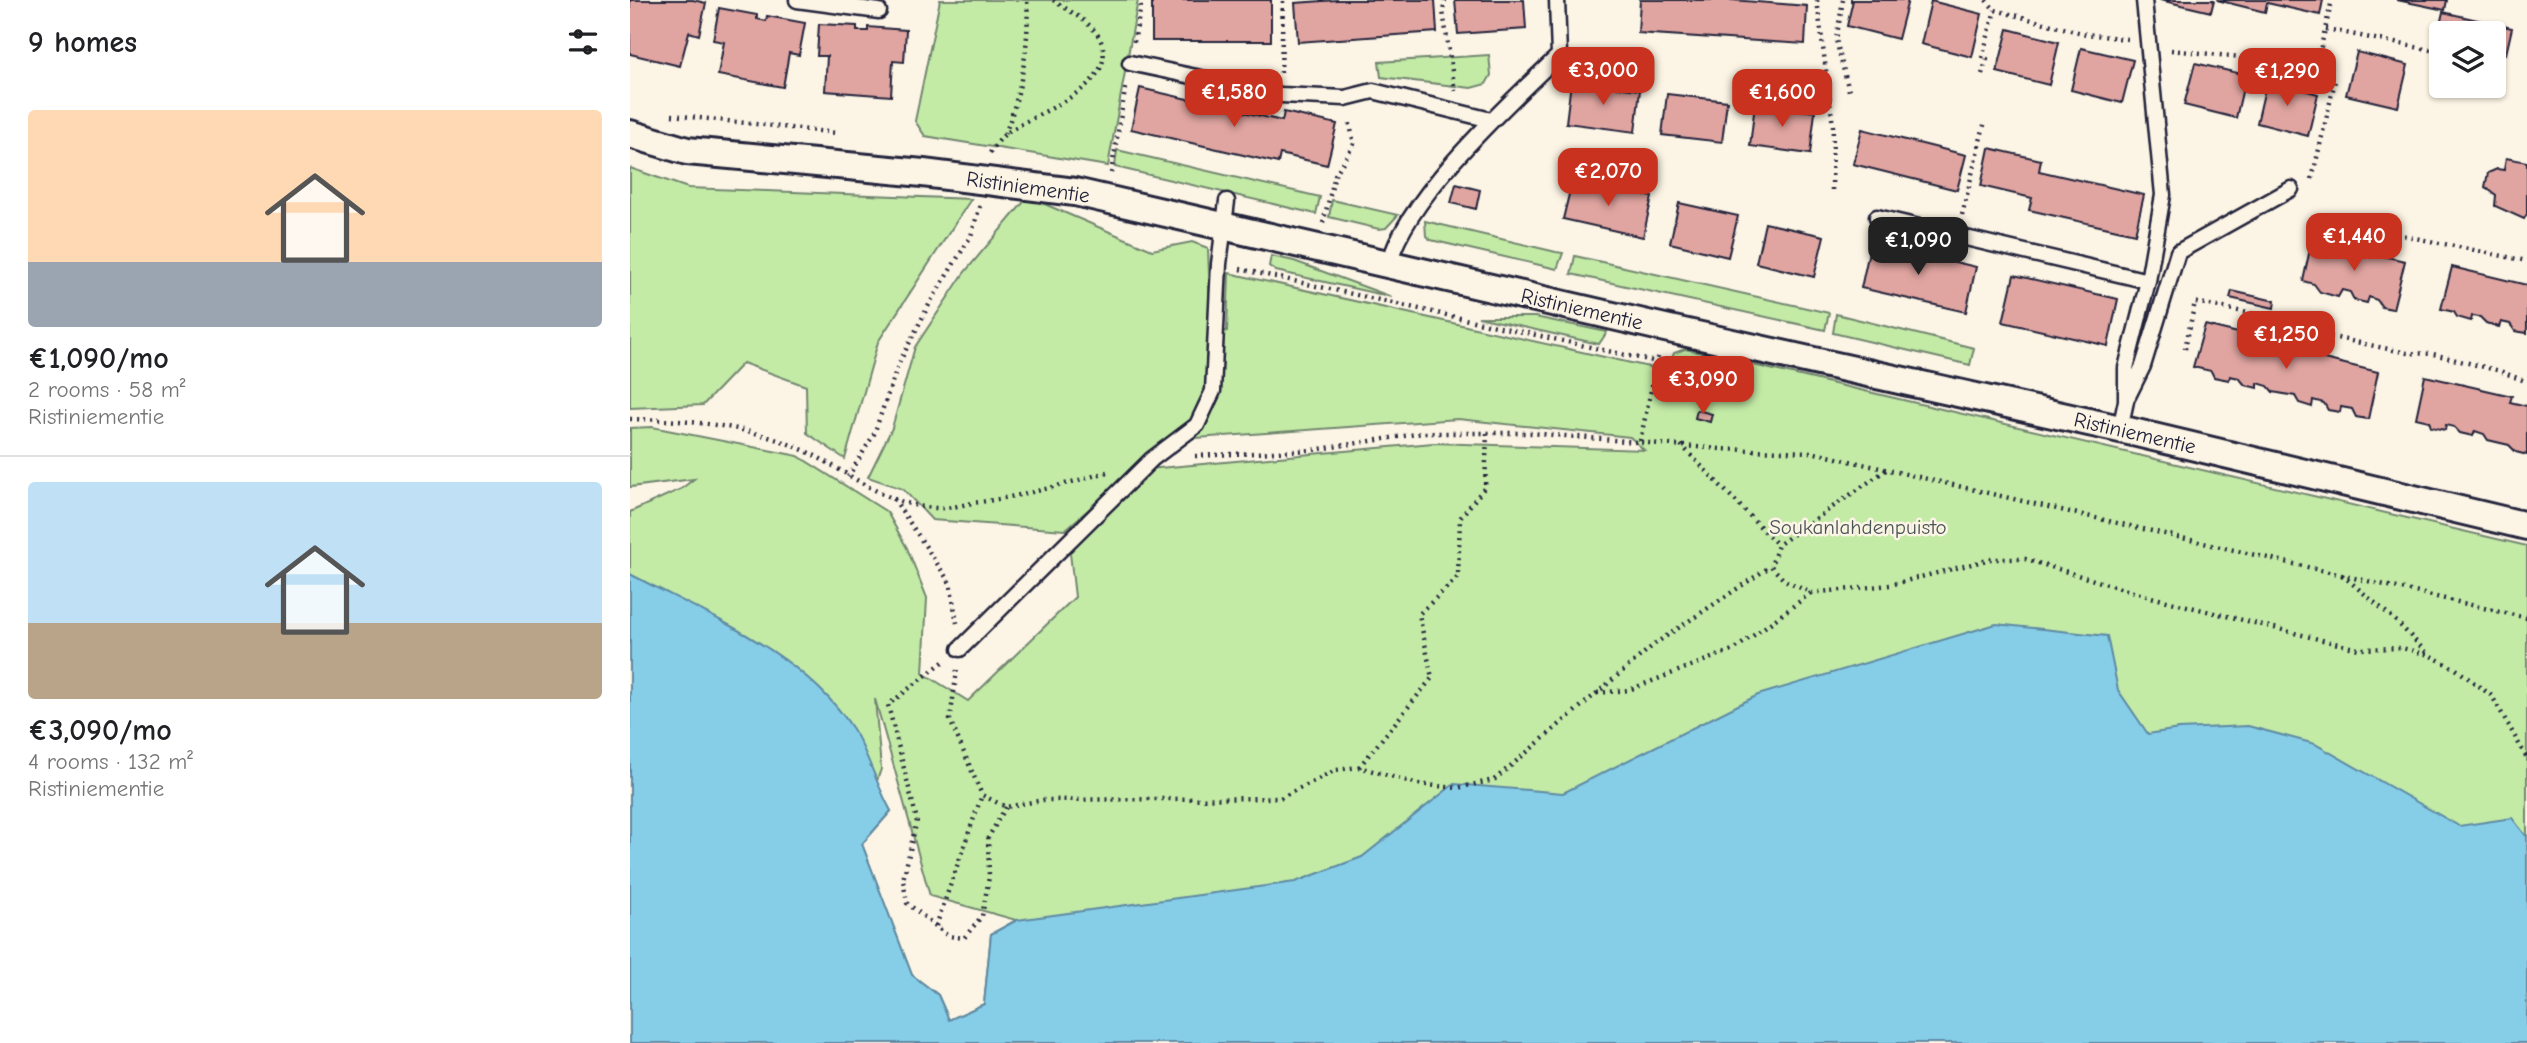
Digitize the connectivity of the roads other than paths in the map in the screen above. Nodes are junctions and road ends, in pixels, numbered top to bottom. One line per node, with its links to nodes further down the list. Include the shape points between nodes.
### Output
1 (1557, 0): 6 (lane, via 1559,55)
2 (2144, 0): 12 (lane, via 2162,195)
3 (805, 1): 4 (lane)
4 (879, 11)
5 (1130, 63): 6 (lane, via 1281,95 1345,98 1373,91)
6 (1491, 120): 11 (lane, via 1395,240)
7 (630, 134): 9 (street, Ristiniementie, via 687,151 936,174)
8 (2291, 189): 13 (lane, via 2178,252 2143,366)
9 (1225, 214): 11 (street, Ristiniementie); 16 (lane, via 1213,391 1197,425 1152,459)
10 (1877, 217): 12 (lane)
11 (1390, 264): 14 (street, Ristiniementie)
12 (2148, 281): 13 (lane, via 2126,368)
13 (2126, 401): 14 (lane)
14 (2120, 429): 15 (street, Ristiniementie)
15 (2527, 526)
16 (960, 649)

